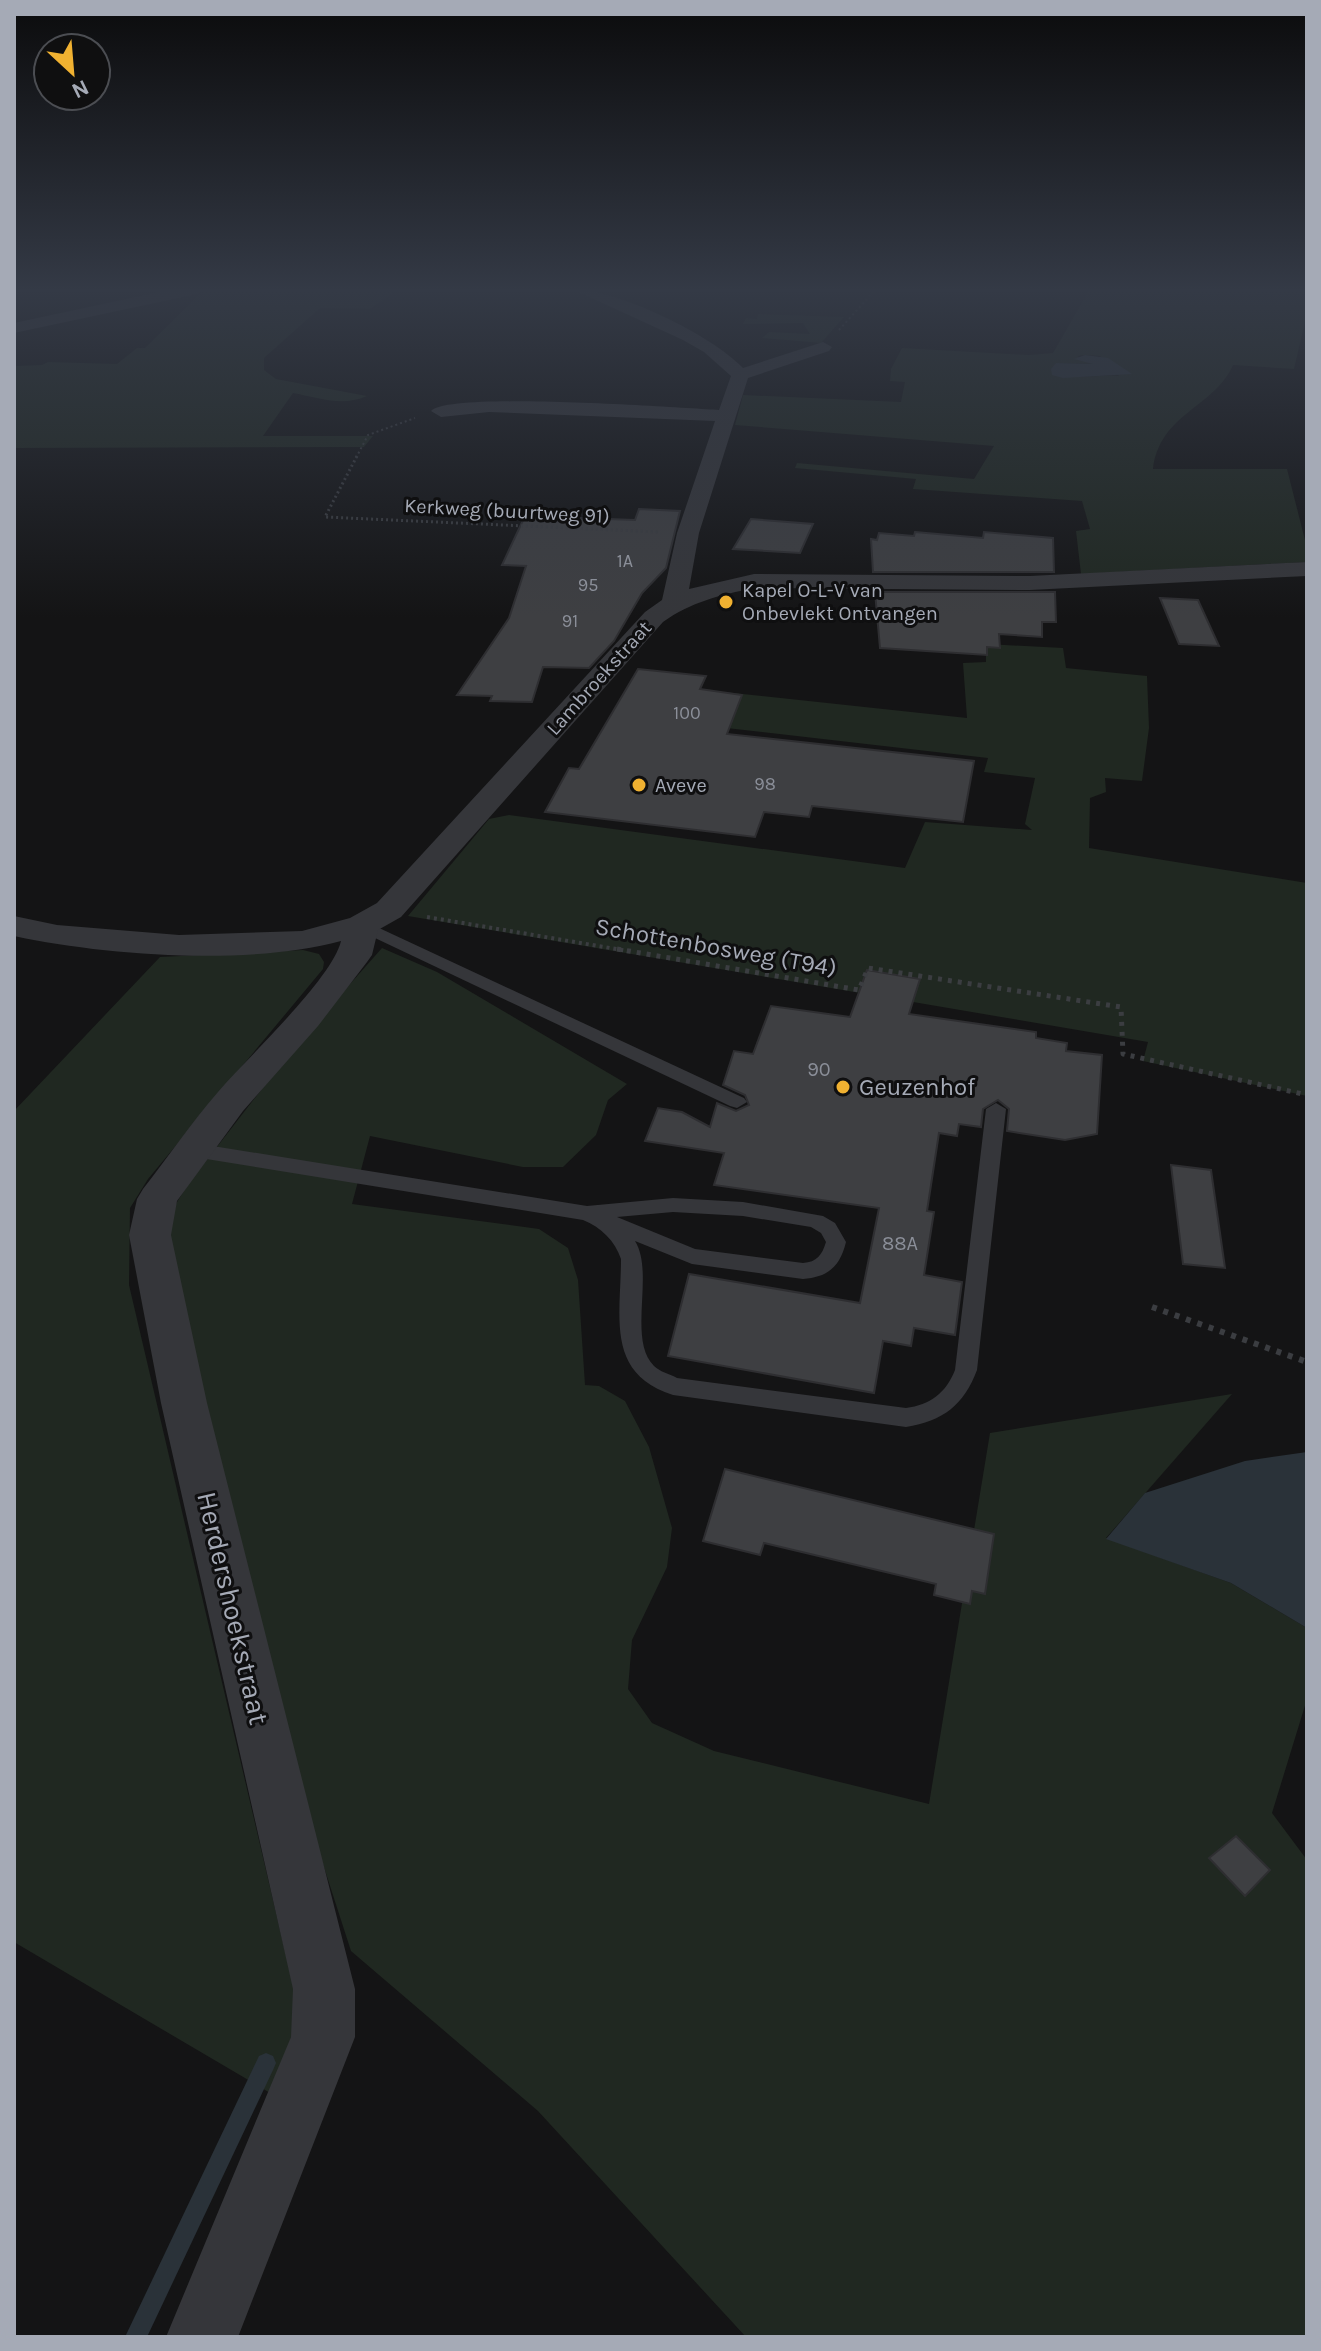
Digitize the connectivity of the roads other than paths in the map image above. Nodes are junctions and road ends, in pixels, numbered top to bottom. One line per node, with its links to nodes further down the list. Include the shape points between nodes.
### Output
1 (733, 399): 3 (street)
2 (441, 411): 3 (street, via 504,406)
3 (728, 416): 5 (street, via 688,533)
4 (1307, 569): 5 (street, Lambroekstraat, via 1030,583 754,581)
5 (674, 603): 6 (street, Lambroekstraat, via 654,617)
6 (376, 918): 7 (street, via 303,941 179,945 57,935); 8 (lane); 10 (street, Herdershoekstraat, via 355,955)
7 (14, 926)
8 (737, 1102)
9 (996, 1109): 11 (lane, via 966,1370 951,1400 922,1416 893,1418 673,1386 646,1372 633,1340 632,1259 618,1232)
10 (194, 1150): 11 (lane); 12 (street, Herdershoekstraat, via 157,1199 150,1235 184,1403 324,1989 323,2037)
11 (595, 1216): 11 (lane, via 692,1256 803,1271 816,1270 831,1259 836,1242 816,1221 743,1209 673,1205)
12 (202, 2337)

